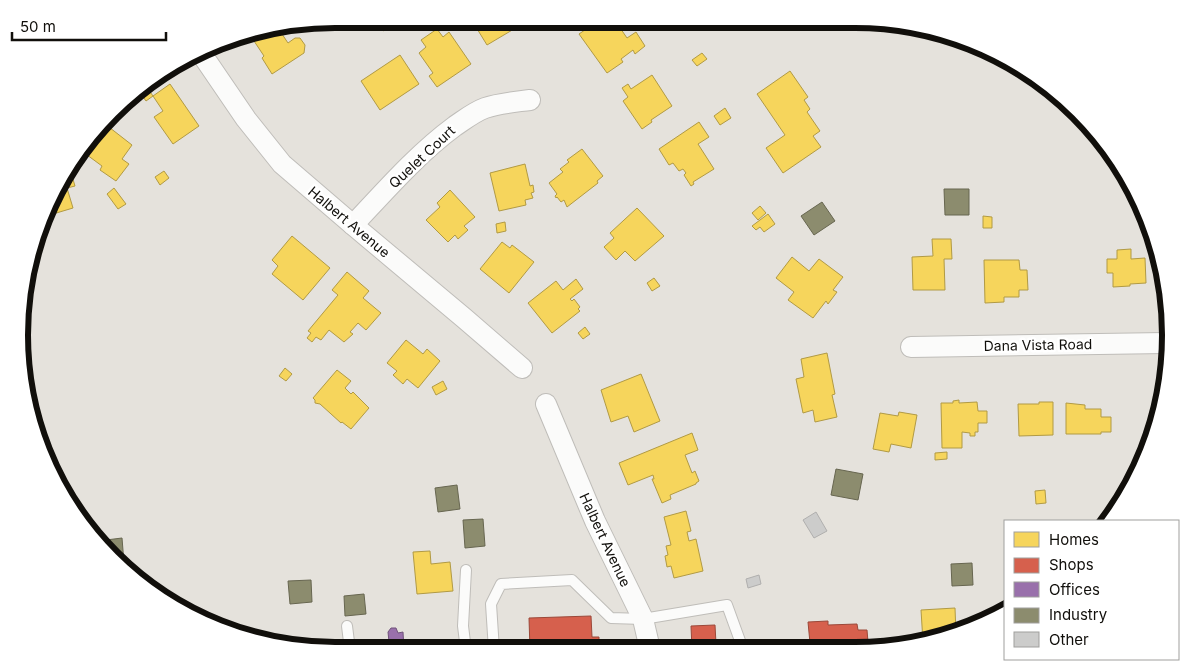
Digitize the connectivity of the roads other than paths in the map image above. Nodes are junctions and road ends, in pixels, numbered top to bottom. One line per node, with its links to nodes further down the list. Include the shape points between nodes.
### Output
1 (204, 57): 3 (street, Halbert Avenue, via 246,120 282,164)
2 (530, 100): 3 (street, Quelet Court, via 484,109 438,138)
3 (353, 225): 6 (street, Halbert Avenue)
4 (1162, 343): 5 (street, Dana Vista Road)
5 (911, 347)
6 (522, 368)
7 (546, 404): 9 (street, Halbert Avenue, via 595,521)
8 (466, 570): 12 (lane)
9 (643, 619): 13 (lane, via 611,618 572,580 501,584 492,604); 14 (street, Halbert Avenue); 15 (lane, via 726,605)
10 (347, 626): 11 (lane)
11 (349, 642)
12 (465, 642)
13 (494, 642)
14 (648, 642)
15 (740, 642)

